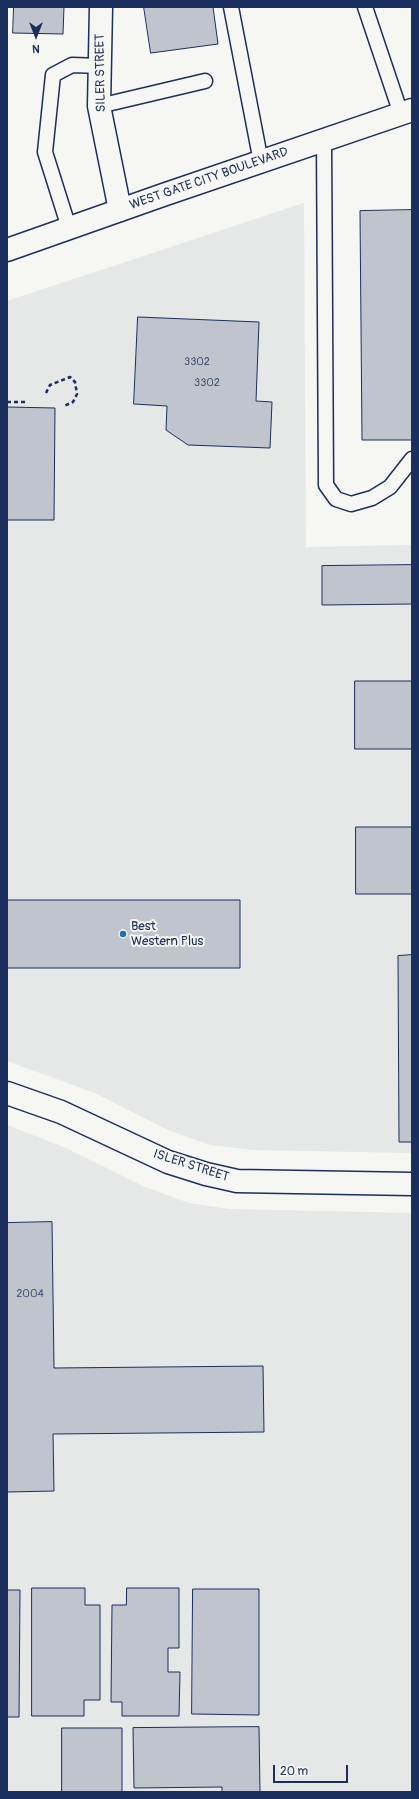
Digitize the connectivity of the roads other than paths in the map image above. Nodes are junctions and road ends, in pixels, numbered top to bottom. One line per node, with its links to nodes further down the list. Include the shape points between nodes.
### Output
1 (101, 7): 4 (street, SILER STREET)
2 (231, 7): 9 (lane)
3 (365, 7): 7 (lane)
4 (100, 66): 6 (street, SILER STREET); 11 (lane, via 72,65 53,75 45,152)
5 (205, 81): 6 (lane)
6 (100, 106): 10 (street, SILER STREET)
7 (407, 112): 8 (street, WEST GATE CITY BOULEVARD)
8 (324, 140): 9 (street, WEST GATE CITY BOULEVARD); 13 (lane, via 326,484 336,499 350,504 372,498 390,487)
9 (261, 162): 10 (street, WEST GATE CITY BOULEVARD)
10 (120, 210): 11 (street, WEST GATE CITY BOULEVARD)
11 (68, 228): 12 (street, WEST GATE CITY BOULEVARD)
12 (7, 250)
13 (409, 462)
14 (7, 1093): 15 (street, ISLER STREET, via 61,1112 168,1162 237,1181)
15 (412, 1184)

